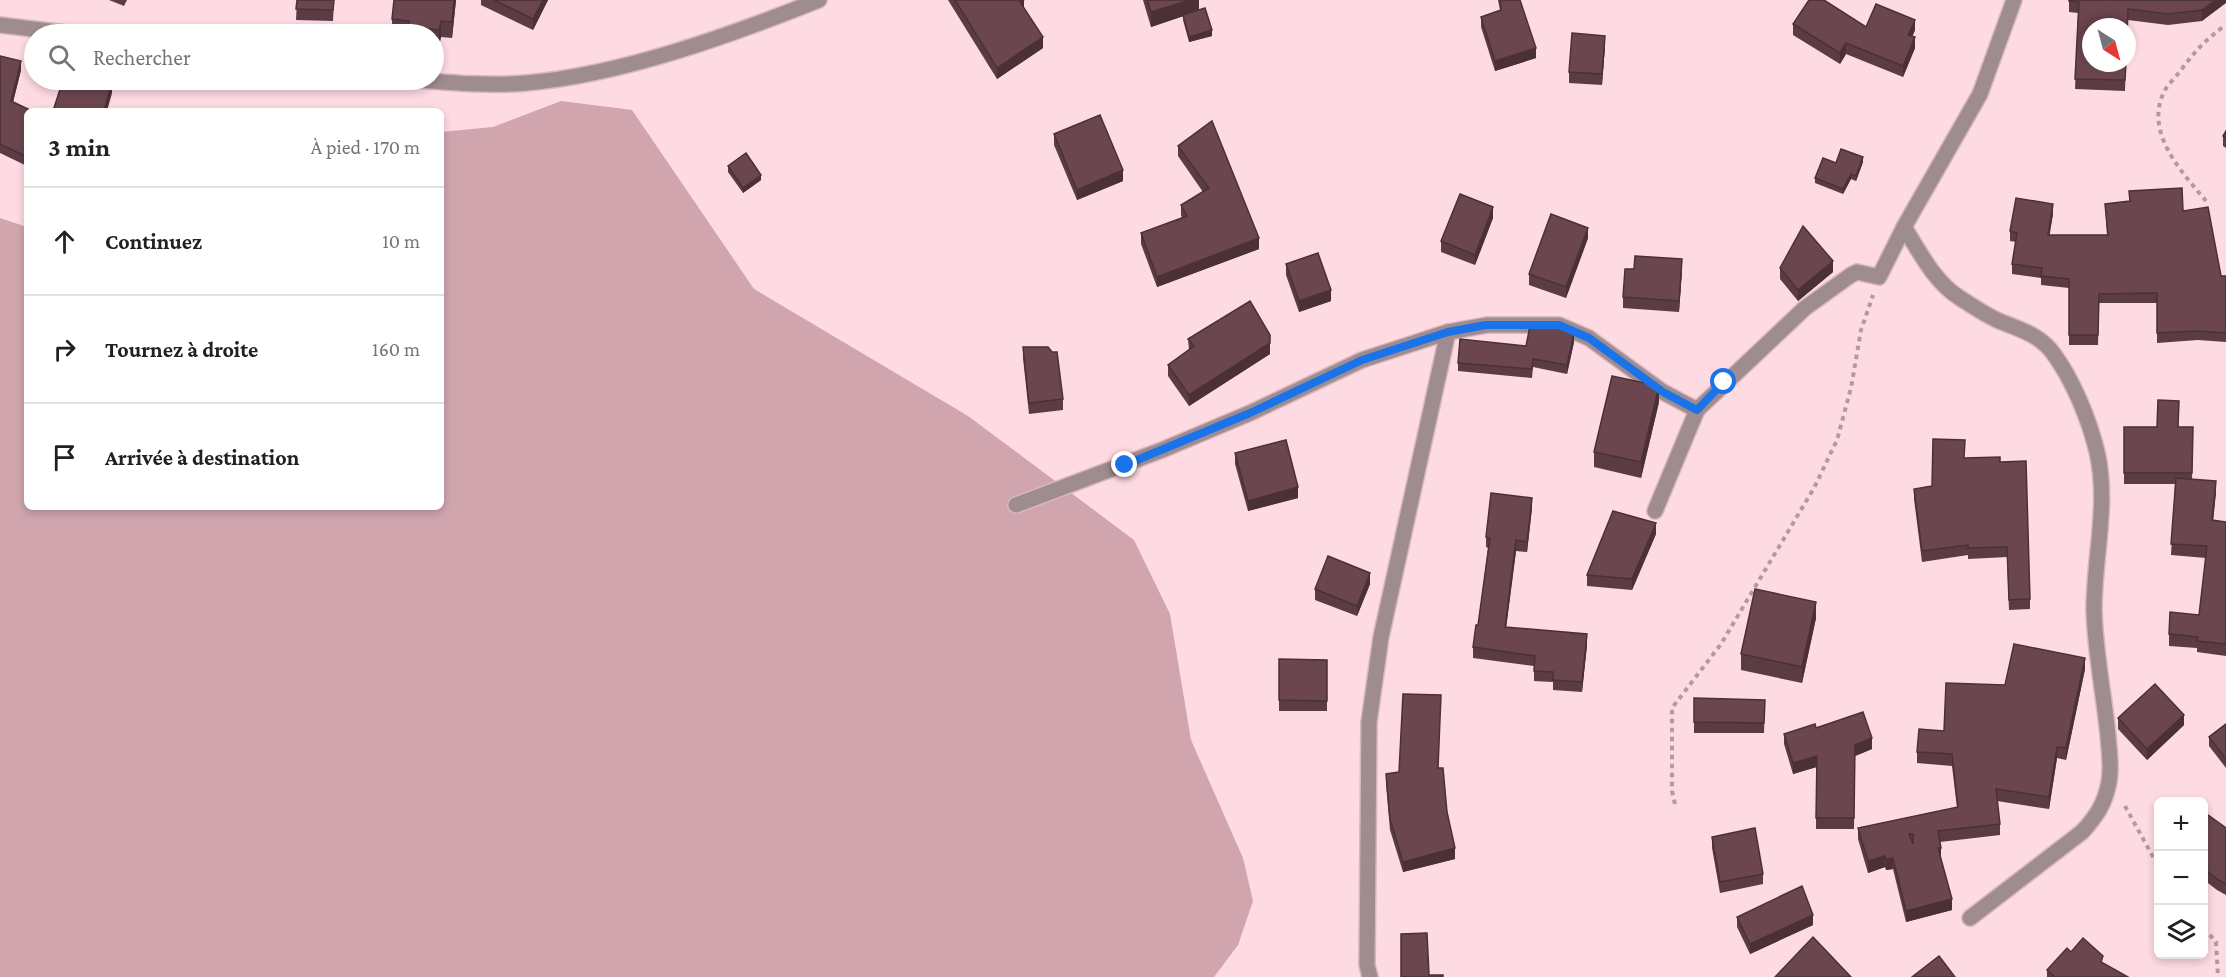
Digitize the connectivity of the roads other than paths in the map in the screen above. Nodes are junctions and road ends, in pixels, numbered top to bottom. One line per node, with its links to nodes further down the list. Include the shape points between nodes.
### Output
1 (819, 0): 5 (street, via 675,51 581,75 527,83)
2 (2014, 0): 6 (street, via 1980,94)
3 (0, 25): 4 (street)
4 (24, 28)
5 (444, 82)
6 (1904, 227): 8 (street, via 1879,277 1857,272 1805,308); 11 (street, via 1940,280 1957,297 2037,337 2052,350 2087,422 2097,452 2103,500 2094,612 2110,779 2101,809 2082,832)
7 (1448, 332): 8 (street, via 1486,325 1559,325 1589,338 1663,392); 9 (street, via 1362,360 1162,450); 12 (street, via 1381,637 1369,722)
8 (1697, 410): 10 (street)
9 (1016, 505)
10 (1655, 511)
11 (1970, 918)
12 (1370, 977)

